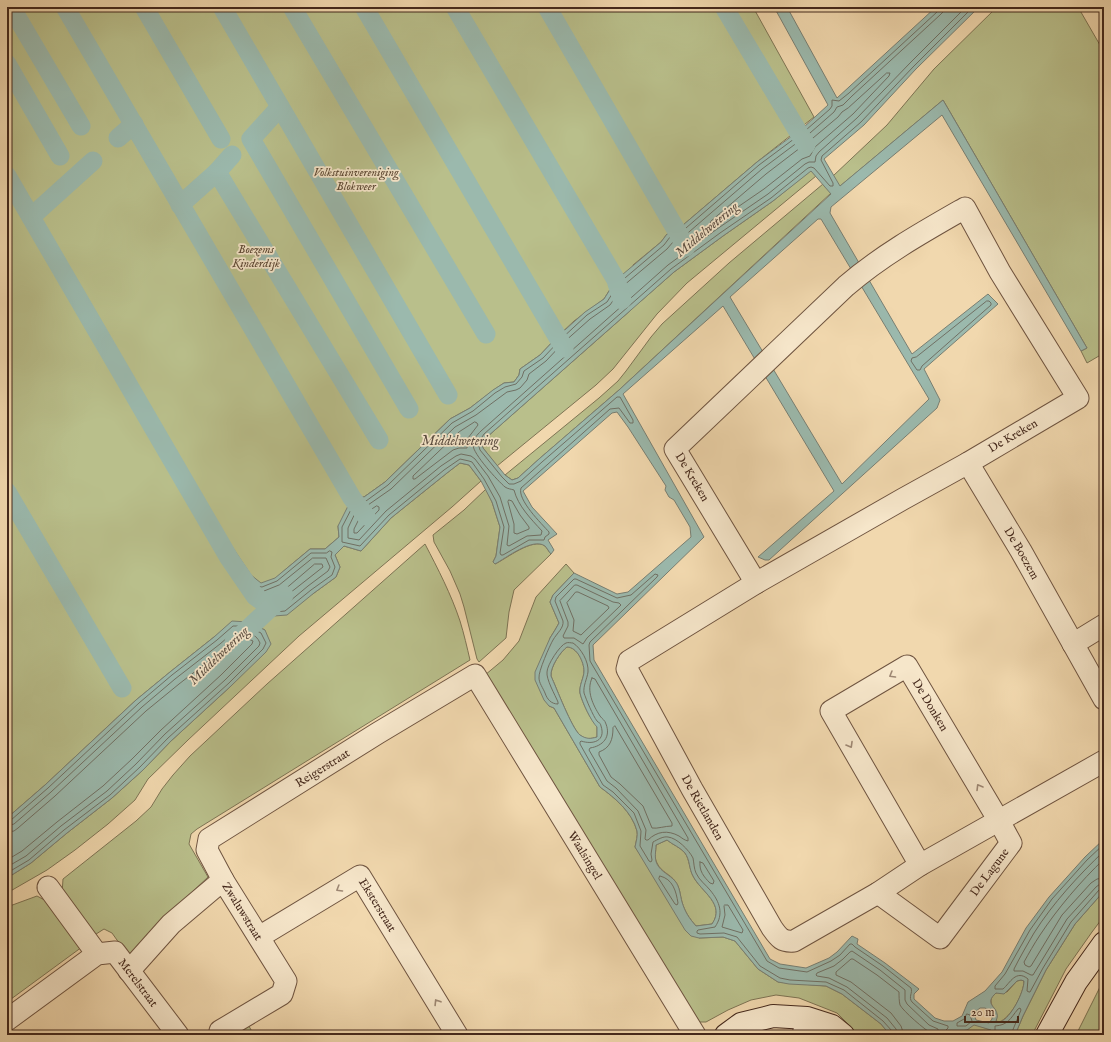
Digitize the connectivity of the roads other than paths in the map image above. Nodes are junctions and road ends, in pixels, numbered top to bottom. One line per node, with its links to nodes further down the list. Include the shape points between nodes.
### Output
1 (968, 463): 2 (street, De Kreken); 2 (street, De Kreken, via 1078,398 1000,272 965,208 864,270 675,449); 4 (street, De Boezem)
2 (756, 583): 12 (street, De Rietlanden, via 629,661 626,669 692,789 779,937 786,941 794,941)
3 (1104, 625): 4 (street)
4 (1073, 644): 6 (street, De Boezem)
5 (475, 675): 10 (street, Reigerstraat, via 209,839 207,850); 22 (street, Waalsingel)
6 (1104, 699)
7 (1104, 761): 8 (street)
8 (999, 820): 9 (street, De Rietlanden); 9 (street, De Donken, one-way to 9, via 907,666 831,711); 12 (street, De Lagune, via 1010,843 940,938)
9 (920, 865): 12 (street, De Rietlanden)
10 (223, 880): 13 (street, Zwaluwstraat); 16 (street, Zwaluwstraat, via 171,924)
11 (48, 888): 15 (street)
12 (878, 893)
13 (259, 937): 19 (street, Zwaluwstraat, via 286,981 282,994); 21 (street, Eksterstraat, one-way to 13, via 360,876)
14 (1104, 942): 25 (street, via 1076,982)
15 (97, 954): 16 (street, Merelstraat, via 114,952); 17 (street)
16 (129, 971): 20 (street, Merelstraat)
17 (7, 1020)
18 (805, 1027): 23 (street, via 773,1016 741,1024); 24 (street, via 832,1026)
19 (220, 1031)
20 (178, 1035)
21 (457, 1035)
22 (695, 1035)
23 (726, 1035)
24 (842, 1035)
25 (1047, 1035)

